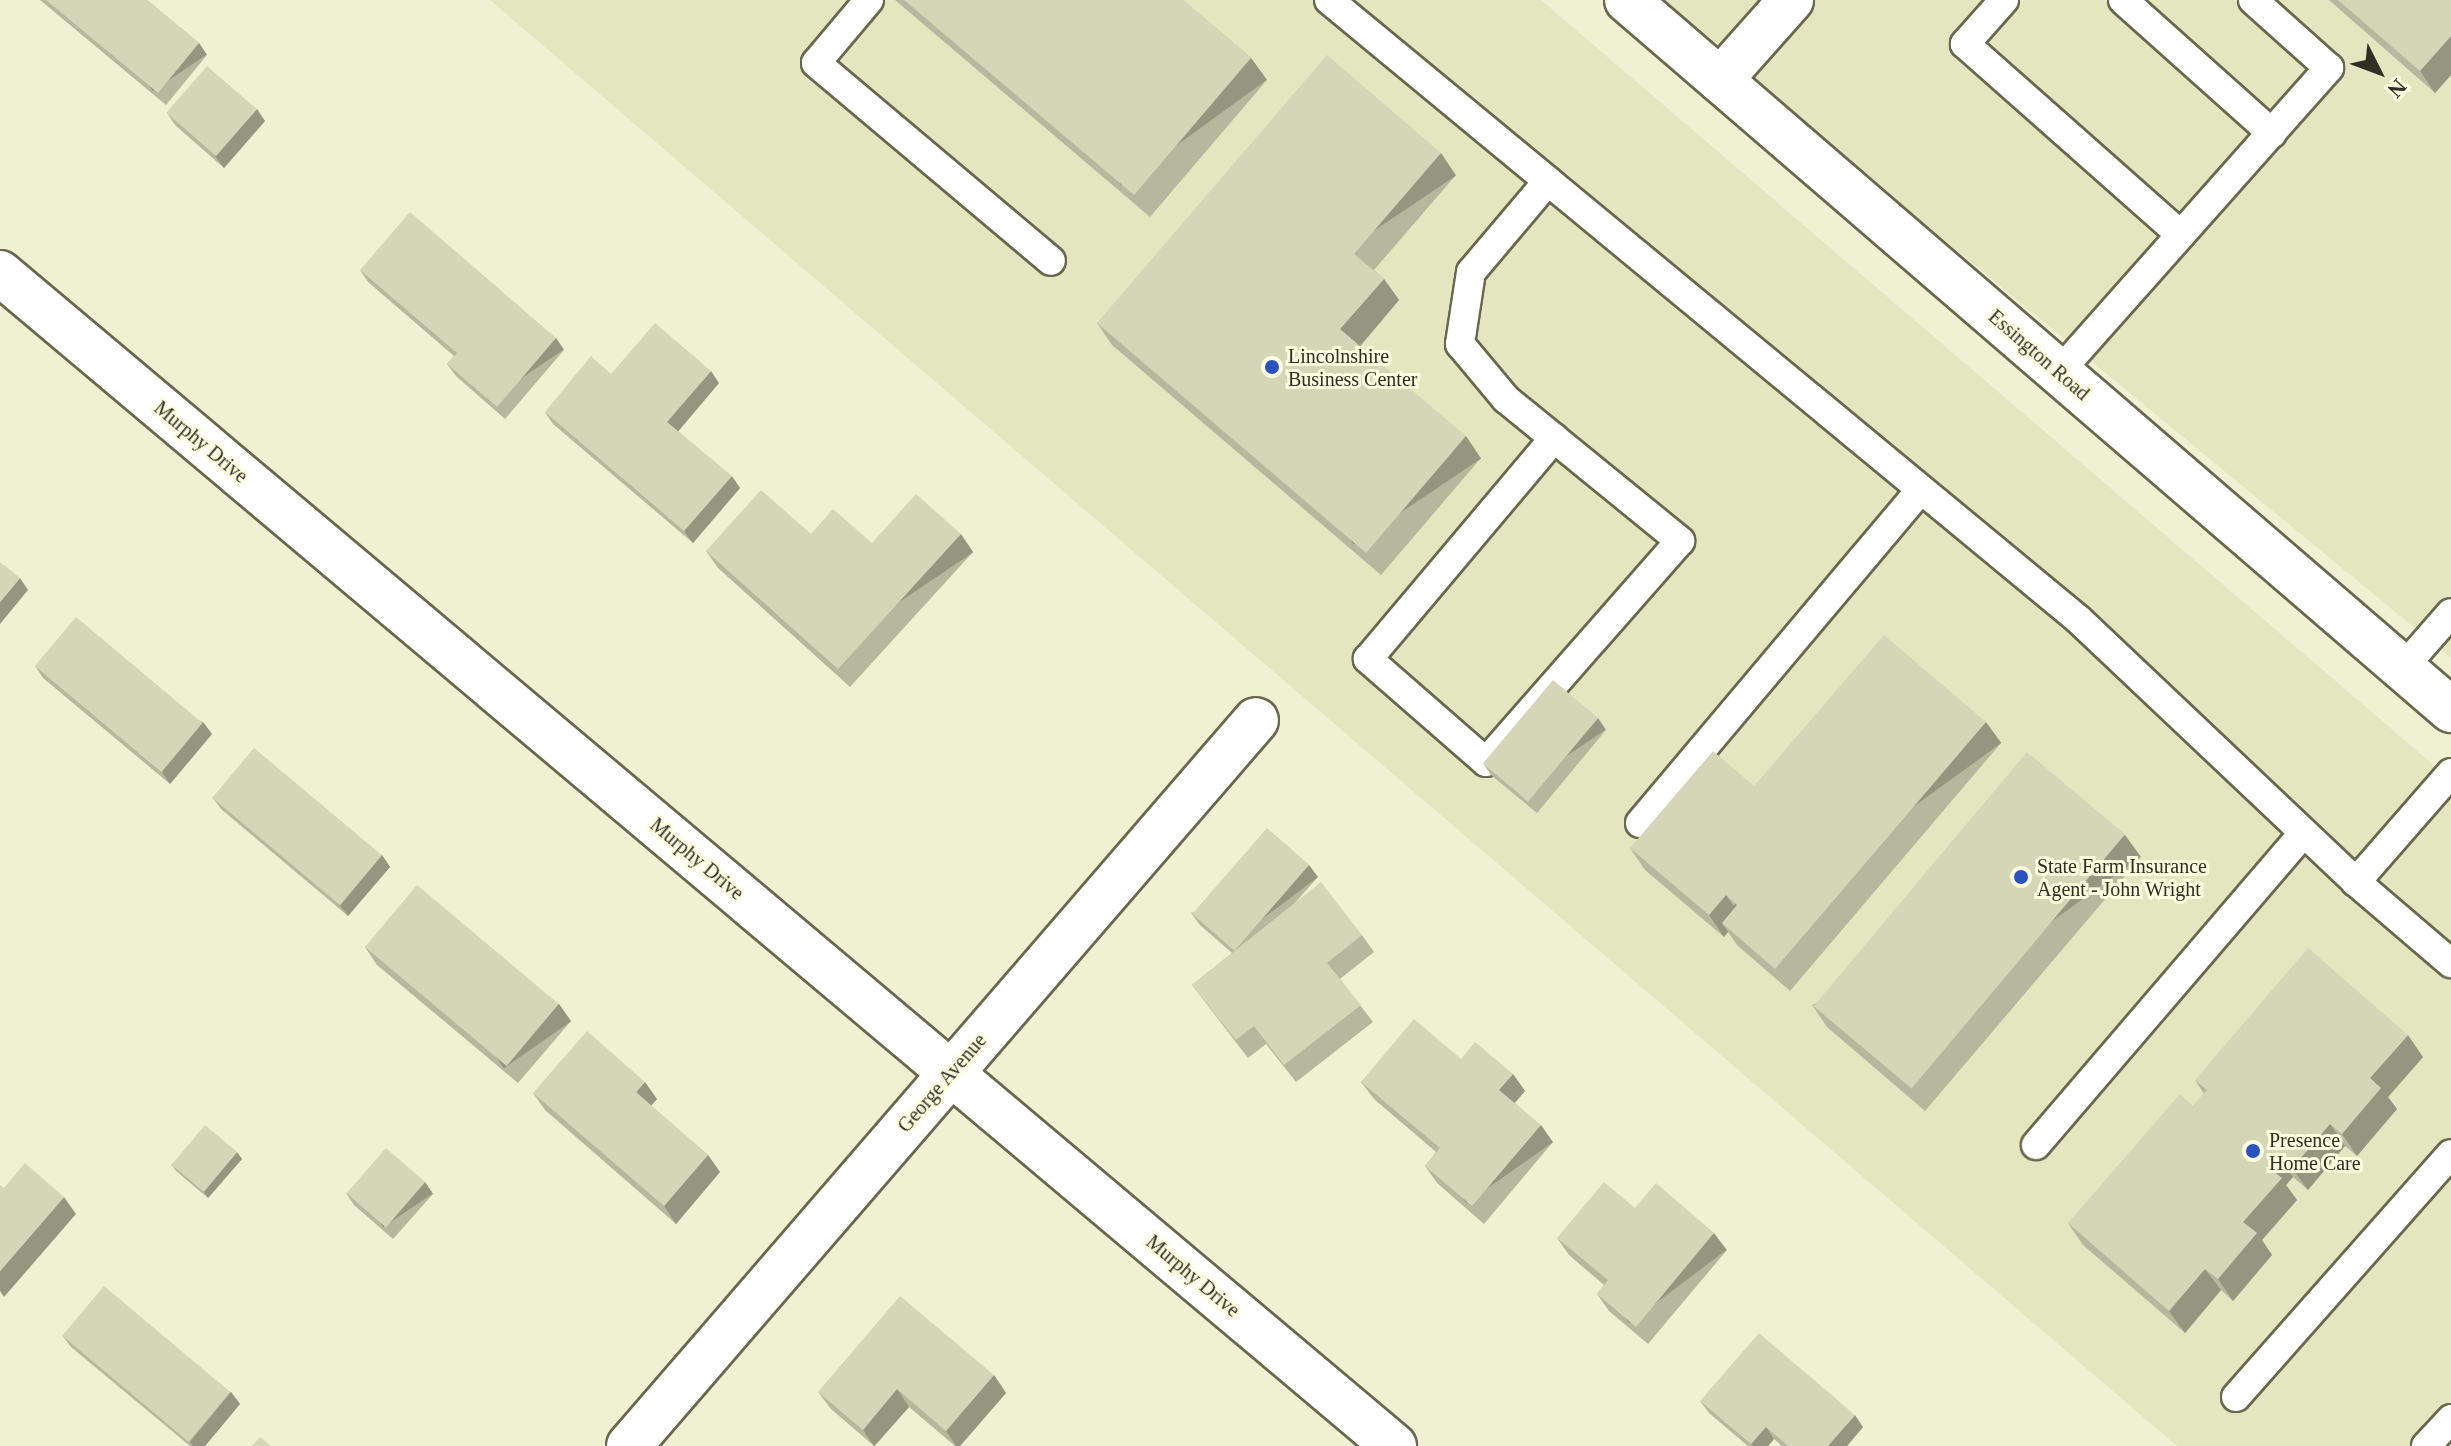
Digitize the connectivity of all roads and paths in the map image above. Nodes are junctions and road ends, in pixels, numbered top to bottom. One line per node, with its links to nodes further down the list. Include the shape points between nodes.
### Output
1 (869, 0): 12 (lane, via 816,63)
2 (1329, 0): 10 (lane)
3 (1627, 0): 8 (street, Essington Road)
4 (1791, 0): 8 (street)
5 (2004, 0): 11 (lane, via 1965,44)
6 (2123, 0): 9 (lane)
7 (2253, 0): 9 (lane, via 2329,68)
8 (1720, 80): 14 (street, Essington Road)
9 (2272, 133): 11 (lane)
10 (1548, 181): 15 (lane, via 1471,272 1460,344 1506,399); 16 (lane)
11 (2181, 235): 14 (lane)
12 (1051, 261)
13 (0, 273): 26 (street, Murphy Drive)
14 (2059, 372): 18 (street, Essington Road)
15 (1554, 438): 15 (lane, via 1680,541 1486,762 1368,659)
16 (1921, 489): 22 (lane); 23 (lane, via 2078,619)
17 (2451, 613): 18 (lane)
18 (2402, 669): 19 (street, Essington Road)
19 (2451, 710)
20 (1256, 720): 26 (street, George Avenue)
21 (2451, 773): 24 (lane)
22 (1640, 823)
23 (2303, 833): 24 (lane); 27 (lane)
24 (2356, 882): 25 (lane)
25 (2451, 963)
26 (951, 1072): 31 (street, George Avenue); 32 (street, Murphy Drive)
27 (2036, 1145)
28 (2451, 1154): 29 (lane)
29 (2236, 1397)
30 (2451, 1419): 33 (lane)
31 (629, 1446)
32 (1394, 1446)
33 (2426, 1446)

